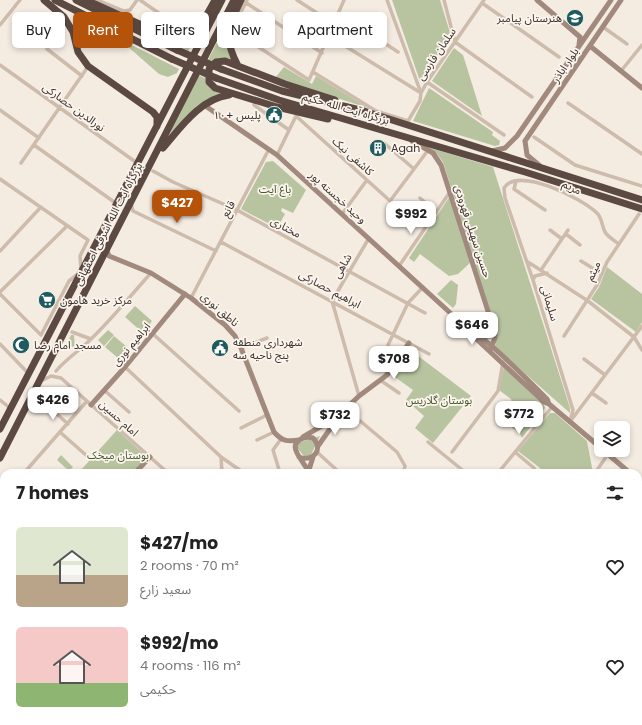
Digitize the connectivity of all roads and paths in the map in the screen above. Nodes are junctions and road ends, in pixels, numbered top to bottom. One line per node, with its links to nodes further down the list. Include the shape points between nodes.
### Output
1 (20, 0): 24 (street)
2 (44, 0): 56 (highway, via 64,17 72,32 79,56 88,66 153,112 157,117)
3 (55, 0): 55 (highway, بزرگراه آیت الله حکیم, bridge, via 172,59 216,78 279,100)
4 (76, 0): 54 (highway, بزرگراه آیت الله حکیم, bridge, via 221,69 282,91)
5 (86, 0): 9 (highway, via 164,35 177,37 187,35 202,24)
6 (97, 0): 7 (street, via 119,10 130,10)
7 (137, 0)
8 (140, 0): 21 (street)
9 (216, 0)
10 (222, 0): 56 (highway, بزرگراه آیت الله اشرفی اصفهانی)
11 (234, 0): 71 (highway, بزرگراه آیت الله اشرفی اصفهانی)
12 (297, 0): 22 (street)
13 (344, 0): 23 (street)
14 (387, 0): 46 (street)
15 (444, 0): 26 (street)
16 (536, 0): 30 (street, via 580,37)
17 (611, 0): 30 (street, بلوار اباذر)
18 (621, 0): 25 (street, بلوار اباذر)
19 (244, 1): 36 (street); 39 (highway, via 229,27 228,35 230,52); 42 (street, via 234,31 310,80)
20 (483, 2): 26 (street, سلمان فارسی); 37 (street)
21 (157, 12)
22 (316, 12)
23 (338, 12)
24 (0, 25)
25 (603, 27): 27 (street); 31 (street, بلوار اباذر)
26 (455, 42): 44 (street, سلمان فارسی); 48 (street)
27 (627, 44)
28 (387, 45): 35 (street)
29 (642, 45): 41 (street)
30 (579, 46): 60 (street, بلوار اباذر)
31 (590, 46): 41 (street); 63 (street, بلوار اباذر)
32 (324, 48): 36 (street)
33 (348, 48): 46 (street)
34 (47, 49): 43 (street)
35 (398, 52)
36 (322, 53): 42 (street)
37 (559, 58)
38 (0, 65): 52 (street, نورالدین حصارکی)
39 (238, 66): 47 (highway, via 220,61 211,66 208,72 212,86); 54 (highway)
40 (87, 68): 43 (street)
41 (621, 71): 45 (street)
42 (313, 72): 46 (street, سلمان فارسی, via 376,111 408,121 420,101)
43 (82, 76): 52 (street)
44 (426, 82): 46 (street, سلمان فارسی); 58 (street)
45 (642, 88)
46 (421, 93)
47 (234, 94): 50 (highway, via 220,96); 55 (highway, via 284,109)
48 (532, 97)
49 (568, 103): 69 (street)
50 (204, 105): 66 (street, وحید خجسته پور); 71 (highway)
51 (254, 105): 57 (street)
52 (61, 108): 62 (street); 73 (street, نورالدین حصارکی)
53 (0, 110): 62 (street)
54 (364, 111): 67 (highway, بزرگراه آیت الله حکیم)
55 (356, 122): 59 (highway, بزرگراه آیت الله حکیم)
56 (156, 129): 73 (highway, بزرگراه آیت الله اشرفی اصفهانی)
57 (289, 130): 70 (street); 78 (street, کاشفی نیک, via 296,116)
58 (504, 135)
59 (402, 136): 81 (street, حسین سهیلی قهرودی, via 433,153 441,165); 92 (highway, بزرگراه آیت الله حکیم, via 525,172)
60 (517, 136): 63 (street, via 518,143); 67 (street, بلوار اباذر, via 505,148)
61 (534, 137): 80 (street, via 575,165)
62 (39, 138): 65 (street)
63 (525, 141): 76 (street, via 527,155)
64 (384, 143): 74 (street)
65 (34, 145): 72 (street); 86 (street)
66 (269, 149): 70 (street, وحید خجسته پور); 89 (street, قانع)
67 (489, 151): 76 (highway, بزرگراه آیت الله حکیم)
68 (426, 153): 74 (street)
69 (642, 154)
70 (277, 155): 93 (street, وحید خجسته پور)
71 (156, 156): 85 (highway, بزرگراه آیت الله اشرفی اصفهانی)
72 (21, 163)
73 (138, 164): 86 (highway, بزرگراه آیت الله اشرفی اصفهانی)
74 (414, 170): 84 (street)
75 (154, 171): 89 (street, مختاری)
76 (552, 172): 83 (highway, بزرگراه آیت الله حکیم)
77 (0, 179): 87 (street)
78 (367, 180): 84 (street, کاشفی نیک); 93 (street)
79 (516, 181): 90 (street, via 514,189); 101 (street, مریم, via 529,182 571,194 597,213 605,233); 106 (street, سلیمانی, via 507,183 503,192)
80 (642, 186)
81 (450, 191): 91 (street); 124 (street, حسین سهیلی قهرودی)
82 (420, 198): 91 (street)
83 (642, 200)
84 (390, 201): 88 (street, کاشفی نیک)
85 (131, 203): 104 (highway, بزرگراه آیت الله اشرفی اصفهانی); 105 (street, via 133,211)
86 (117, 204): 111 (highway, بزرگراه آیت الله اشرفی اصفهانی)
87 (41, 207): 94 (street); 103 (street)
88 (399, 209)
89 (238, 210): 100 (street, قانع); 110 (street, مختاری)
90 (545, 210)
91 (436, 212): 108 (street)
92 (641, 212): 101 (street, میثم)
93 (342, 214): 98 (street, وحید خجسته پور)
94 (67, 226): 111 (street, via 88,240 80,256); 117 (street)
95 (550, 230): 99 (street)
96 (568, 230): 97 (street)
97 (566, 234): 99 (street); 102 (street)
98 (369, 238): 108 (street, وحید خجسته پور); 110 (street, شاهی)
99 (562, 239): 109 (street)
100 (221, 242): 105 (street, قانع); 120 (street, ابراهیم حصارکی)
101 (619, 244): 114 (street, میثم)
102 (580, 245)
103 (0, 251)
104 (107, 251): 112 (street, ناطق نوری, via 109,256); 134 (highway, بزرگراه آیت الله اشرفی اصفهانی)
105 (216, 251): 119 (street, قانع)
106 (527, 261): 109 (street); 115 (street, سلیمانی)
107 (581, 261): 114 (street)
108 (399, 266): 116 (street, وحید خجسته پور)
109 (541, 270): 113 (street)
110 (350, 271): 120 (street, شاهی); 122 (street, مختاری)
111 (81, 272): 117 (street, via 69,281 41,335); 127 (highway, بزرگراه آیت الله اشرفی اصفهانی)
112 (151, 273): 118 (street, ناطق نوری); 136 (street)
113 (547, 273): 115 (street, via 535,276); 121 (street)
114 (602, 274): 121 (street, میثم)
115 (533, 280): 171 (street, سلیمانی, via 573,410)
116 (423, 287): 122 (street); 126 (street, وحید خجسته پور)
117 (0, 293)
118 (185, 294): 119 (street, ناطق نوری); 129 (street, ابراهیم نوری)
119 (191, 298): 140 (street, ناطق نوری, via 224,325 235,336)
120 (332, 301): 130 (street, ابراهیم حصارکی); 159 (street)
121 (588, 301): 132 (street, میثم); 133 (street)
122 (408, 303): 123 (street, مختاری); 130 (street)
123 (426, 313)
124 (493, 326): 131 (street, via 490,336); 141 (street, حسین سهیلی قهرودی, via 495,336)
125 (642, 326): 133 (street)
126 (470, 330): 131 (street, وحید خجسته پور); 141 (street, وحید خجسته پور, via 471,334)
127 (51, 331): 134 (highway, via 53,340); 143 (highway, بزرگراه آیت الله اشرفی اصفهانی)
128 (72, 332): 136 (street)
129 (153, 334): 149 (street, ابراهیم نوری); 167 (street)
130 (393, 334): 137 (street, ابراهیم حصارکی); 139 (street)
131 (479, 336): 141 (street, وحید خجسته پور)
132 (564, 336)
133 (634, 337): 142 (street); 153 (street)
134 (61, 338): 145 (highway, بزرگراه آیت الله اشرفی اصفهانی)
135 (267, 338): 140 (street)
136 (91, 339): 150 (street)
137 (410, 343): 144 (street, ابراهیم حصارکی); 152 (street)
138 (0, 344): 151 (street)
139 (388, 345)
140 (241, 348): 169 (street, ناطق نوری)
141 (491, 349): 148 (street, وحید خجسته پور); 163 (street, وحید خجسته پور)
142 (642, 350)
143 (40, 352): 145 (highway, via 50,349); 151 (highway, بزرگراه آیت الله اشرفی اصفهانی)
144 (429, 354)
145 (52, 357): 155 (highway, بزرگراه آیت الله اشرفی اصفهانی)
146 (584, 359): 153 (street)
147 (382, 360): 152 (street)
148 (503, 362): 163 (street, وحید خجسته پور, via 544,402); 185 (street, via 498,391)
149 (125, 367): 156 (street, ابراهیم نوری); 190 (street)
150 (56, 371)
151 (28, 373): 165 (highway, بزرگراه آیت الله اشرفی اصفهانی)
152 (387, 375): 154 (street)
153 (605, 375): 158 (street)
154 (380, 380): 157 (street); 159 (street)
155 (37, 384): 161 (street, امام حسین, via 45,377 58,377); 194 (highway, بزرگراه آیت الله اشرفی اصفهانی)
156 (104, 390): 161 (street, ابراهیم نوری); 168 (street)
157 (399, 393)
158 (592, 393): 162 (street); 171 (street)
159 (359, 396): 166 (street)
160 (0, 400): 165 (street)
161 (89, 403): 172 (street); 189 (street, امام حسین)
162 (606, 403)
163 (551, 405): 171 (street, وحید خجسته پور); 186 (street)
164 (49, 407): 172 (street)
165 (11, 408): 174 (highway, بزرگراه آیت الله اشرفی اصفهانی)
166 (346, 409): 170 (street); 204 (street, via 397,452)
167 (239, 411)
168 (129, 412)
169 (267, 415): 173 (street); 176 (street, ناطق نوری)
170 (338, 416): 178 (street); 183 (street)
171 (570, 421): 182 (street, وحید خجسته پور)
172 (68, 424): 175 (street)
173 (241, 428)
174 (0, 429)
175 (61, 432): 188 (street); 195 (street)
176 (274, 432): 177 (street, ناطق نوری); 179 (street)
177 (281, 439): 180 (street, ناطق نوری); 200 (street, via 273,450)
178 (301, 439): 180 (street); 183 (street, via 313,438); 187 (street, via 296,448)
179 (257, 440)
180 (288, 442): 187 (street)
181 (428, 442): 205 (street)
182 (594, 442)
183 (318, 446): 184 (street)
184 (317, 452): 191 (street); 203 (street)
185 (452, 452)
186 (515, 452): 206 (street); 207 (street)
187 (298, 455): 191 (street, via 308,459); 201 (street)
188 (87, 456)
189 (150, 457): 196 (street); 197 (street, امام حسین)
190 (221, 457): 198 (street); 199 (street)
191 (313, 457): 202 (street)
192 (606, 457): 208 (street)
193 (611, 457): 209 (street, وحید خجسته پور)
194 (0, 458)
195 (28, 469)
196 (139, 469)
197 (164, 469)
198 (222, 469)
199 (238, 469)
200 (279, 469)
201 (307, 469)
202 (309, 469)
203 (336, 469)
204 (404, 469)
205 (461, 469)
206 (501, 469)
207 (534, 469)
208 (598, 469)
209 (625, 469)

